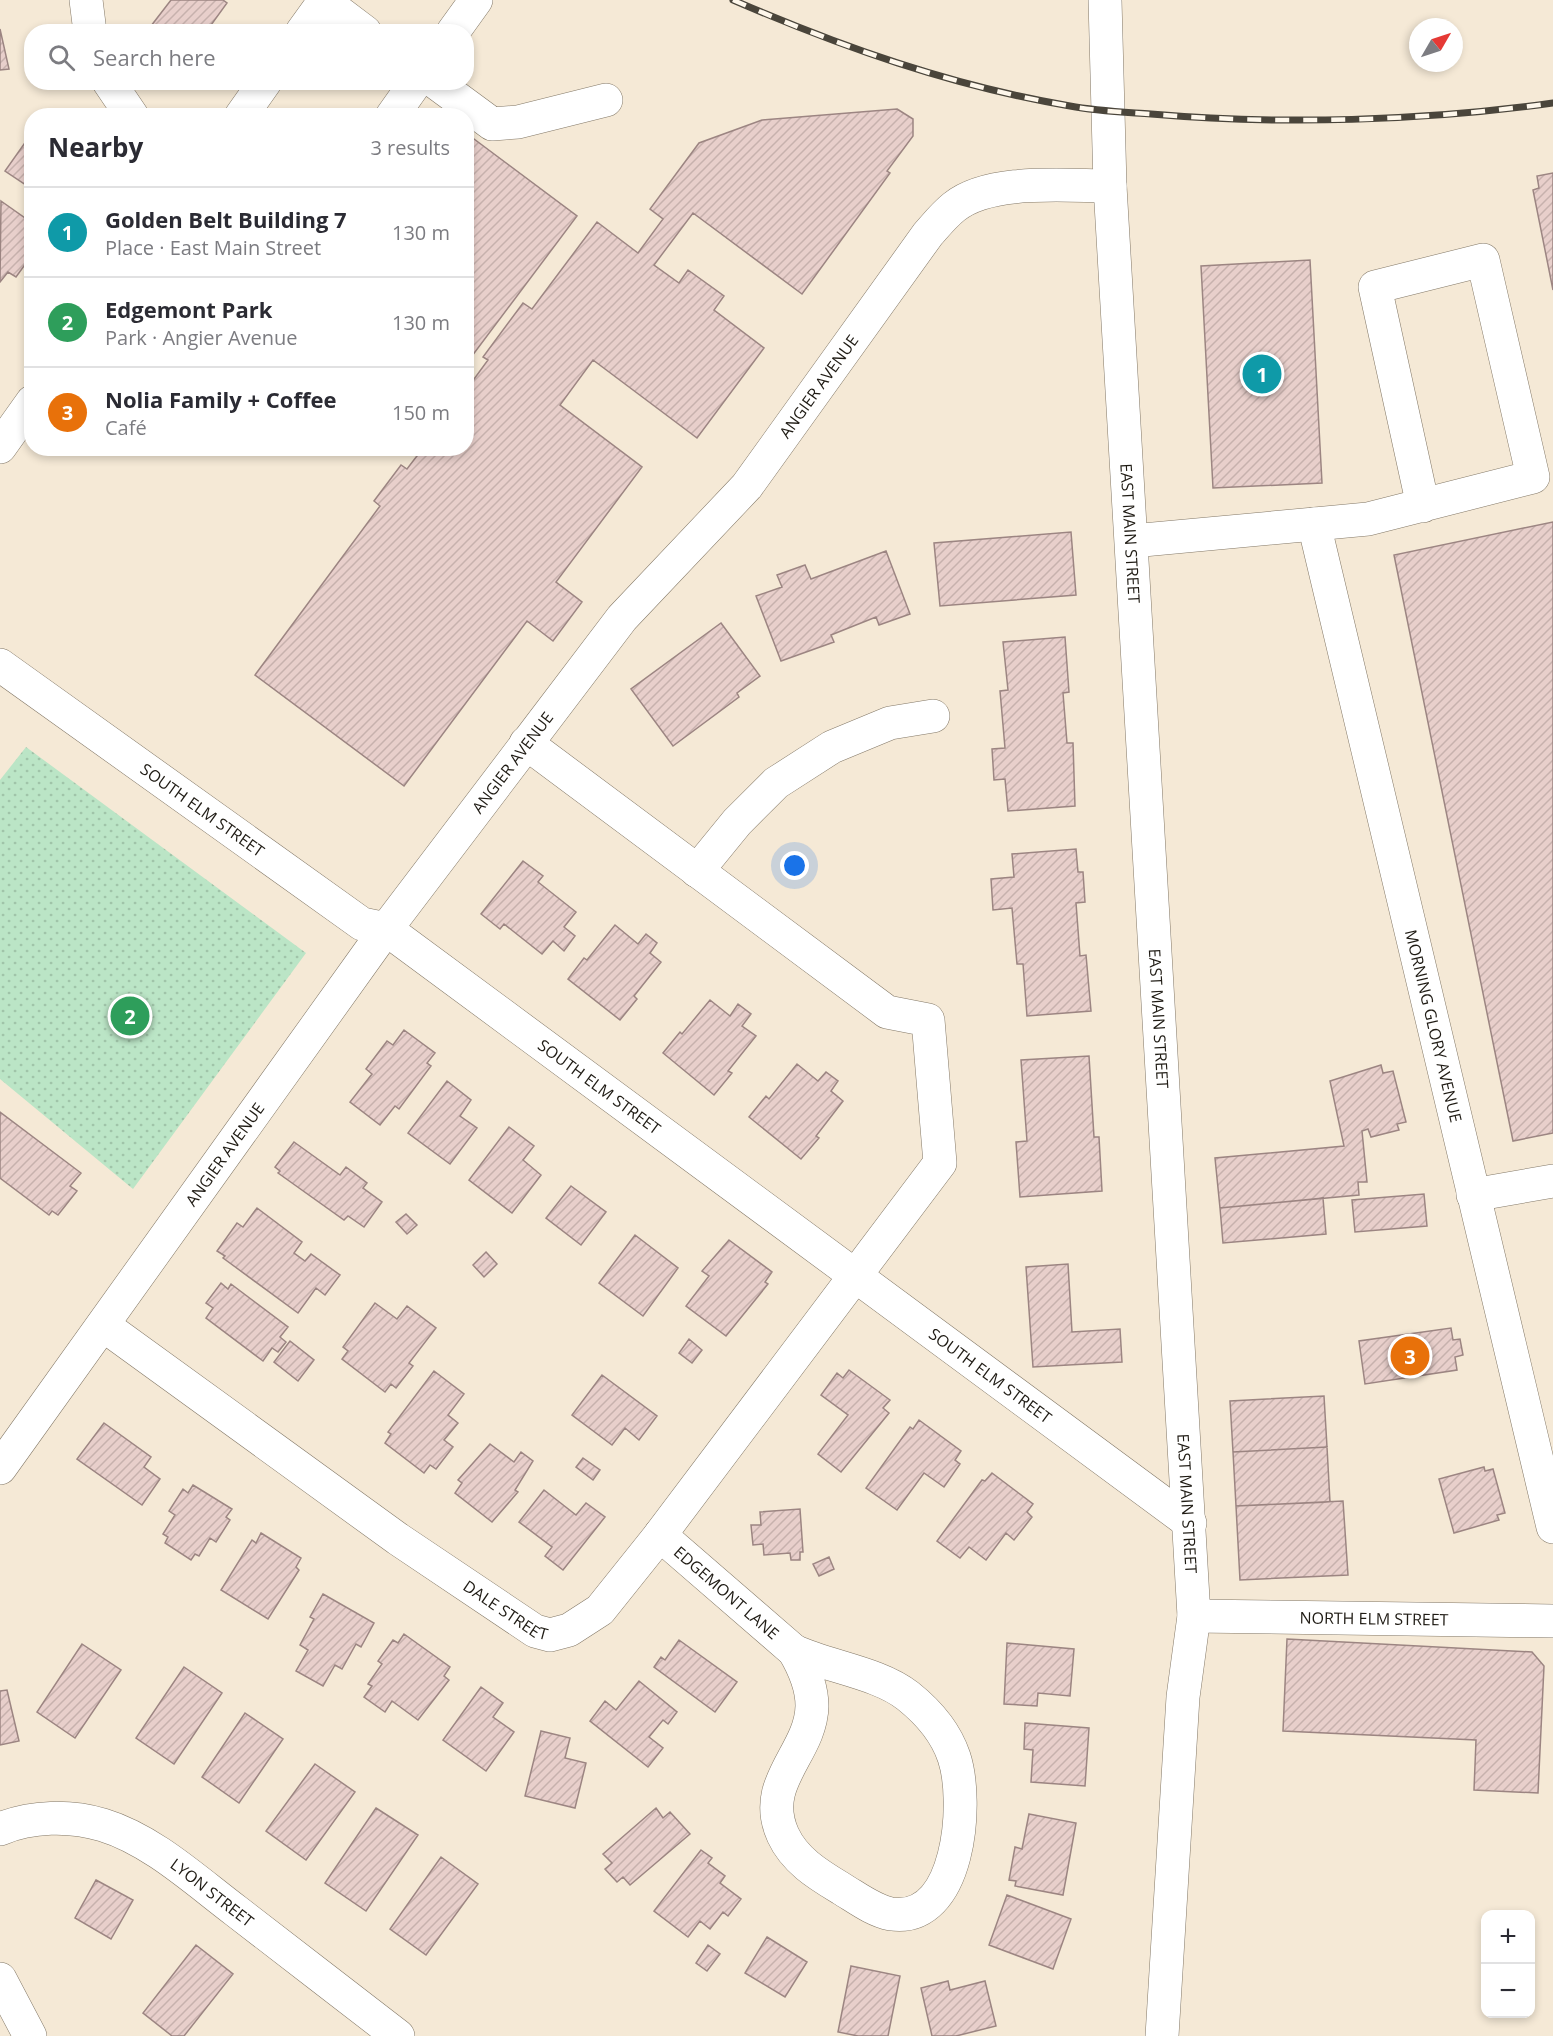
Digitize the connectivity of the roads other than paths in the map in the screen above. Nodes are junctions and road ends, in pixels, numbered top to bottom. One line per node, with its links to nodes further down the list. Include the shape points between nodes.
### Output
1 (86, 0): 5 (street)
2 (476, 0): 8 (street)
3 (1105, 0): 19 (street, EAST MAIN STREET)
4 (324, 1): 6 (street); 7 (street)
5 (89, 24)
6 (308, 24)
7 (354, 24)
8 (459, 24)
9 (114, 90): 14 (street)
10 (259, 90): 15 (street)
11 (410, 90): 16 (street)
12 (446, 90): 17 (street)
13 (606, 100): 18 (street, via 518,122 492,124)
14 (127, 108)
15 (247, 108)
16 (398, 108)
17 (470, 108)
18 (474, 111)
19 (1110, 186): 24 (street, EAST MAIN STREET); 27 (street, ANGIER AVENUE, via 1037,185 1001,189 955,206 928,234 747,486 622,618)
20 (24, 413): 21 (street)
21 (0, 447)
22 (1423, 506): 22 (street, via 1375,287 1484,260 1533,477); 23 (street, via 1368,519)
23 (1314, 524): 24 (street); 31 (street, MORNING GLORY AVENUE)
24 (1132, 542): 35 (street, EAST MAIN STREET)
25 (0, 664): 29 (street, SOUTH ELM STREET, via 362,924)
26 (933, 716): 28 (street, via 890,723 832,747 776,783)
27 (526, 743): 28 (street); 29 (street, ANGIER AVENUE)
28 (697, 871): 32 (street, DALE STREET, via 887,1012 928,1020 940,1163)
29 (386, 929): 32 (street, SOUTH ELM STREET); 33 (street, ANGIER AVENUE)
30 (1553, 1181): 31 (street)
31 (1473, 1195): 36 (street, MORNING GLORY AVENUE)
32 (856, 1275): 35 (street, SOUTH ELM STREET); 37 (street, DALE STREET)
33 (103, 1325): 34 (street, ANGIER AVENUE); 37 (street, DALE STREET, via 399,1539 535,1630 550,1635 569,1630 600,1610)
34 (0, 1468)
35 (1190, 1523): 38 (street, EAST MAIN STREET)
36 (1553, 1527)
37 (660, 1535): 40 (street, EDGEMONT LANE)
38 (1194, 1616): 39 (street, NORTH ELM STREET); 45 (street, EAST MAIN STREET, via 1183,1697)
39 (1553, 1621)
40 (794, 1651): 40 (street, EDGEMONT LANE, via 884,1683 906,1695 932,1718 948,1742 962,1795 958,1830 947,1880 936,1899 925,1907 891,1914 871,1906 800,1861 783,1835 777,1809 780,1784 807,1728 812,1707 807,1675)
41 (0, 1829): 44 (street, LYON STREET, via 39,1819 77,1820 103,1825 135,1839 179,1867)
42 (0, 1979): 43 (street)
43 (30, 2036)
44 (398, 2036)
45 (1162, 2036)

